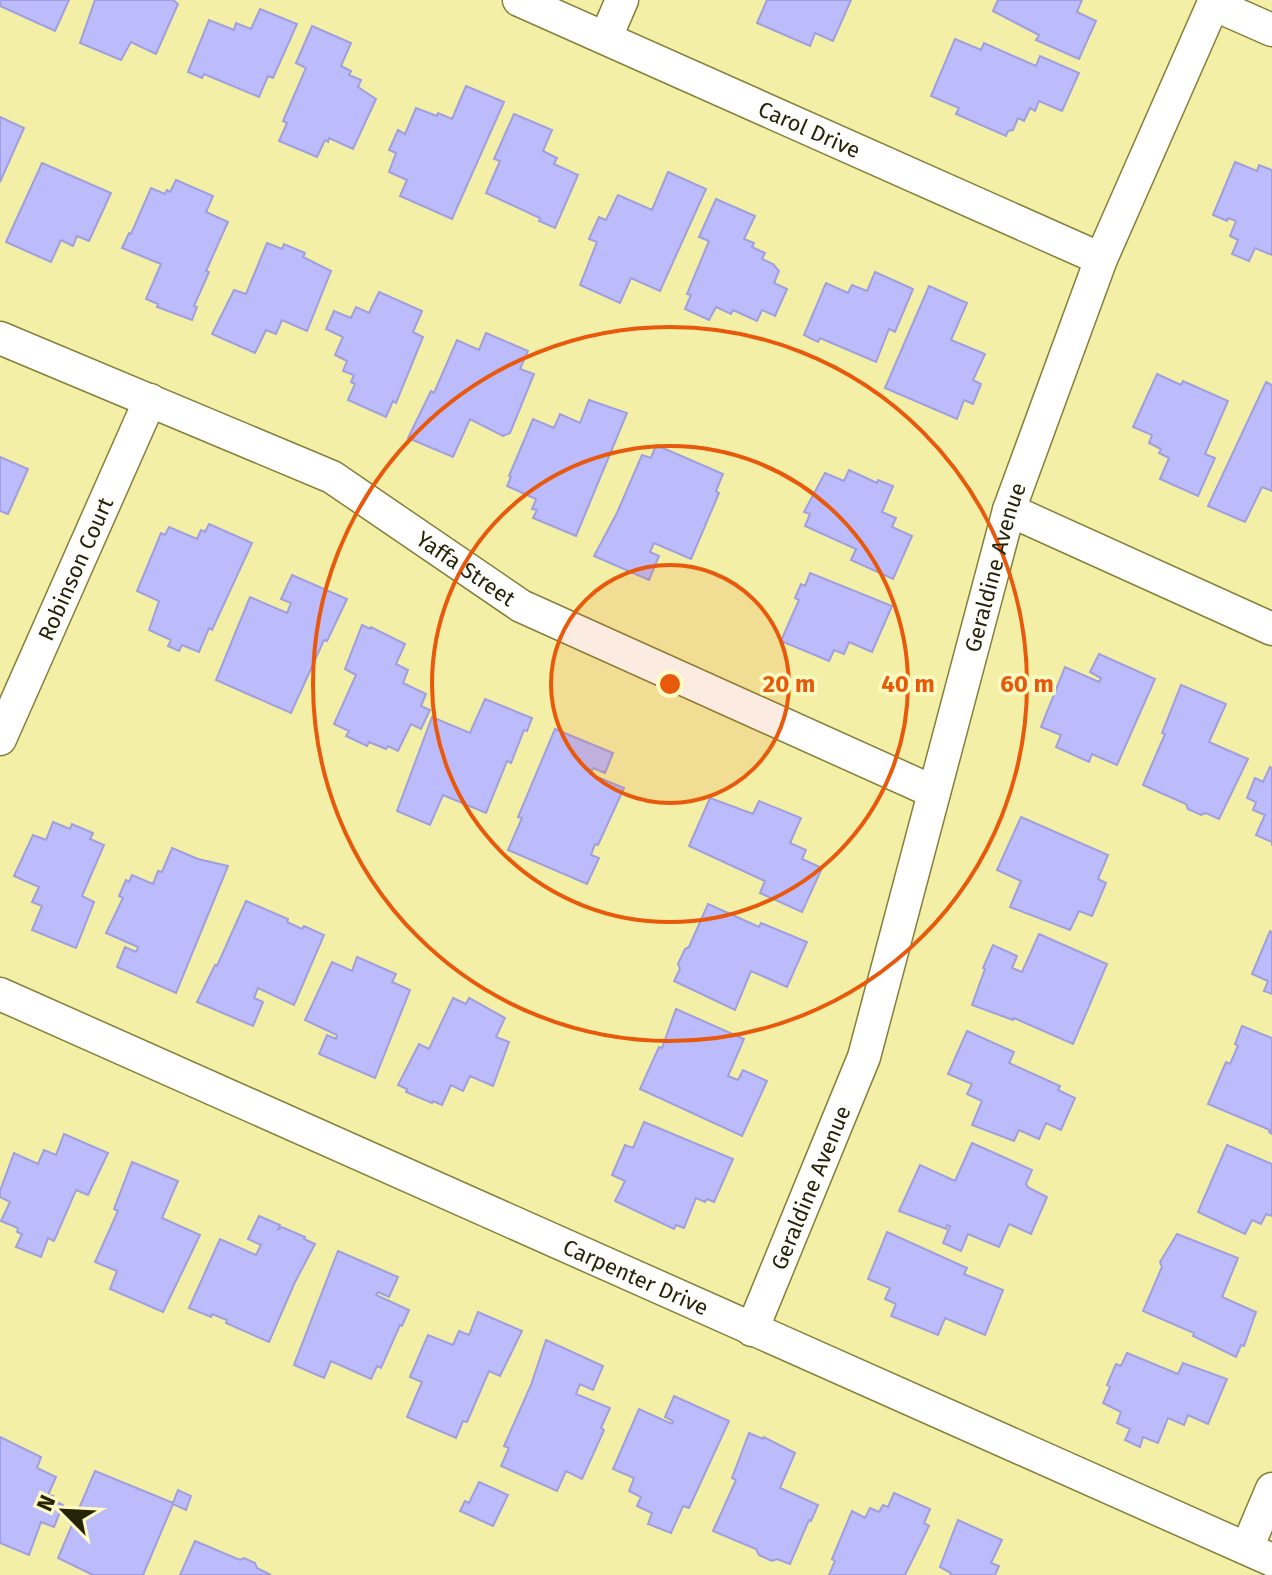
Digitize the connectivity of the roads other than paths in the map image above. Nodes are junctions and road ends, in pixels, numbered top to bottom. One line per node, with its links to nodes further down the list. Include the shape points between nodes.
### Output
1 (519, 0): 5 (street, Carol Drive)
2 (622, 0): 5 (street)
3 (1214, 2): 4 (street); 6 (street, Geraldine Avenue)
4 (1272, 30)
5 (606, 37): 6 (street, Carol Drive)
6 (1101, 259): 9 (street, Geraldine Avenue)
7 (0, 338): 8 (street, Yaffa Street)
8 (150, 400): 11 (street, Robinson Court); 12 (street, Yaffa Street, via 332,477 521,606)
9 (1009, 510): 10 (street); 12 (street, Geraldine Avenue)
10 (1272, 629)
11 (0, 739)
12 (934, 792): 14 (street, Geraldine Avenue, via 864,1057)
13 (0, 994): 14 (street, Carpenter Drive)
14 (752, 1330): 16 (street, Carpenter Drive)
15 (1272, 1489): 16 (street)
16 (1259, 1554)

